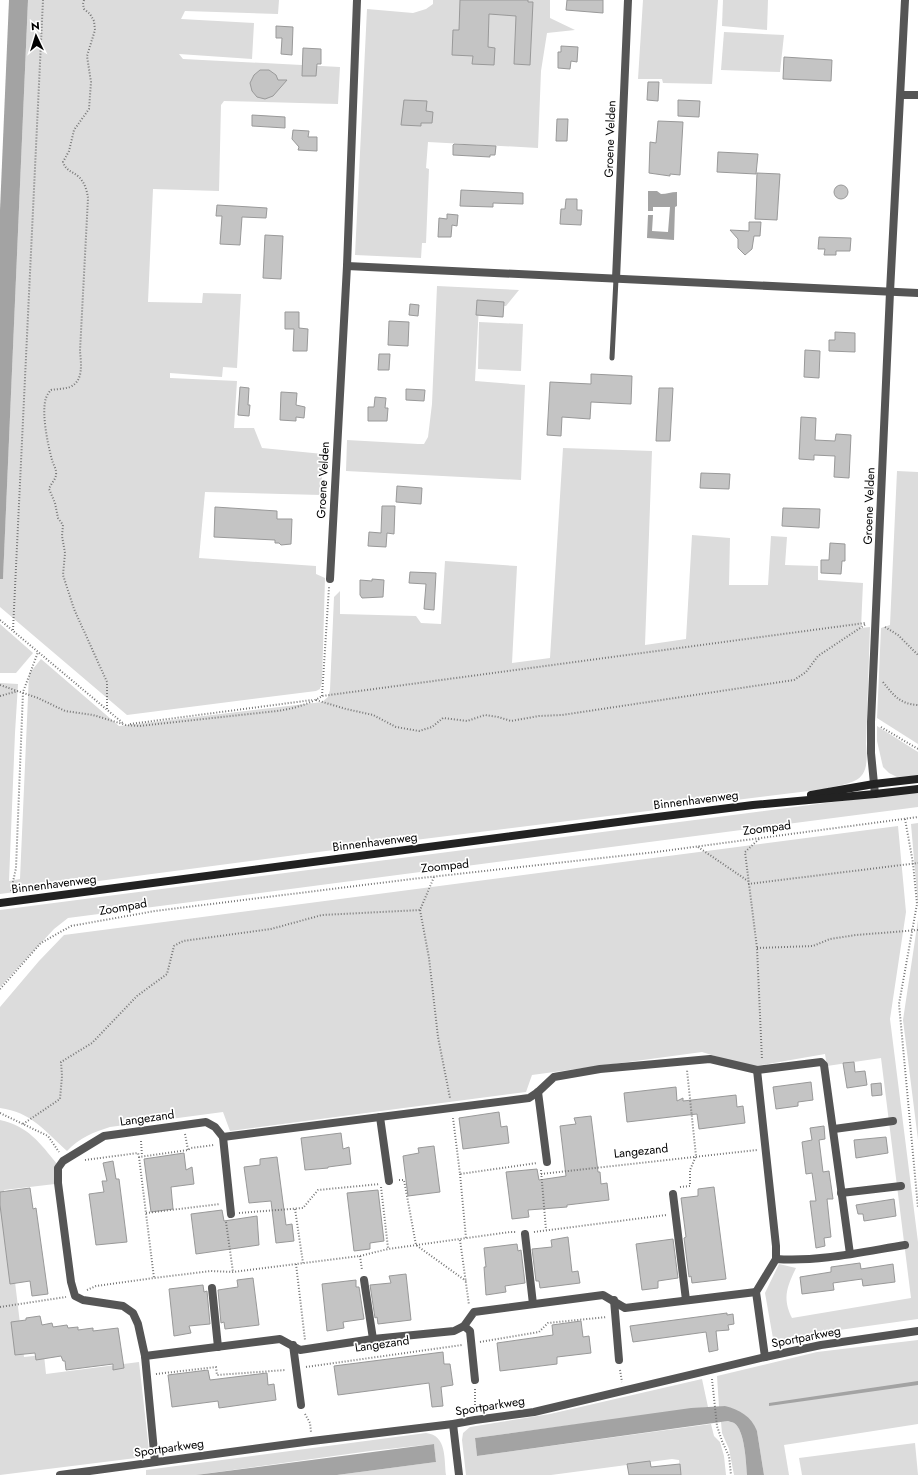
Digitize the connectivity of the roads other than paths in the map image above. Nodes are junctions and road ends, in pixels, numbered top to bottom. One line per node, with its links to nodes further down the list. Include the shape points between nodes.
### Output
1 (357, 0): 6 (street, Groene Velden)
2 (628, 0): 7 (street, Groene Velden)
3 (905, 0): 4 (street, Groene Velden)
4 (901, 95): 5 (street); 8 (street, Groene Velden)
5 (918, 95)
6 (346, 266): 7 (street); 11 (street, Groene Velden)
7 (616, 279): 8 (street); 10 (lane)
8 (890, 292): 9 (street); 13 (street, Groene Velden, via 871,722)
9 (918, 293)
10 (612, 358)
11 (330, 579)
12 (918, 779): 13 (street, Binnenhavenweg)
13 (874, 784): 15 (street, Groene Velden); 16 (street, Binnenhavenweg)
14 (918, 789): 15 (street, Binnenhavenweg)
15 (875, 794): 16 (street, Binnenhavenweg)
16 (753, 805): 17 (street, Binnenhavenweg)
17 (4, 903)
18 (759, 1070): 19 (street, via 710,1058 600,1069 554,1077); 22 (street, via 821,1062 824,1065); 33 (street)
19 (538, 1092): 20 (street, via 529,1098); 24 (street)
20 (380, 1117): 23 (street); 25 (street)
21 (893, 1121): 22 (street)
22 (834, 1129): 27 (street)
23 (223, 1140): 29 (street); 45 (street, Langezand, via 215,1126 206,1122 104,1136 63,1160 58,1168 71,1282 75,1296 83,1300 123,1306 133,1312)
24 (547, 1162)
25 (389, 1181)
26 (901, 1186): 27 (street)
27 (841, 1193): 32 (street)
28 (674, 1194): 38 (street)
29 (231, 1214)
30 (525, 1234): 39 (street)
31 (905, 1245): 32 (street)
32 (850, 1254): 33 (street, via 794,1260)
33 (776, 1259): 36 (street)
34 (364, 1280): 42 (street, Langezand)
35 (212, 1288): 44 (street)
36 (756, 1292): 38 (street); 46 (street)
37 (614, 1300): 38 (street, via 625,1308); 39 (street, via 604,1296); 47 (street)
38 (686, 1300)
39 (533, 1304): 40 (street, via 474,1312)
40 (464, 1326): 42 (street, Langezand, via 454,1330); 48 (street, via 470,1331)
41 (918, 1331): 46 (street, Sportparkweg)
42 (373, 1339): 43 (street, Langezand, via 300,1350)
43 (293, 1345): 44 (street, Langezand, via 280,1339); 49 (street)
44 (218, 1347): 45 (street, Langezand)
45 (145, 1356): 51 (street)
46 (765, 1356): 50 (street, Sportparkweg, via 534,1412)
47 (619, 1360)
48 (475, 1380)
49 (301, 1406)
50 (453, 1424): 51 (street, Sportparkweg); 53 (street)
51 (155, 1462): 52 (street, Sportparkweg)
52 (60, 1475)
53 (460, 1475)

